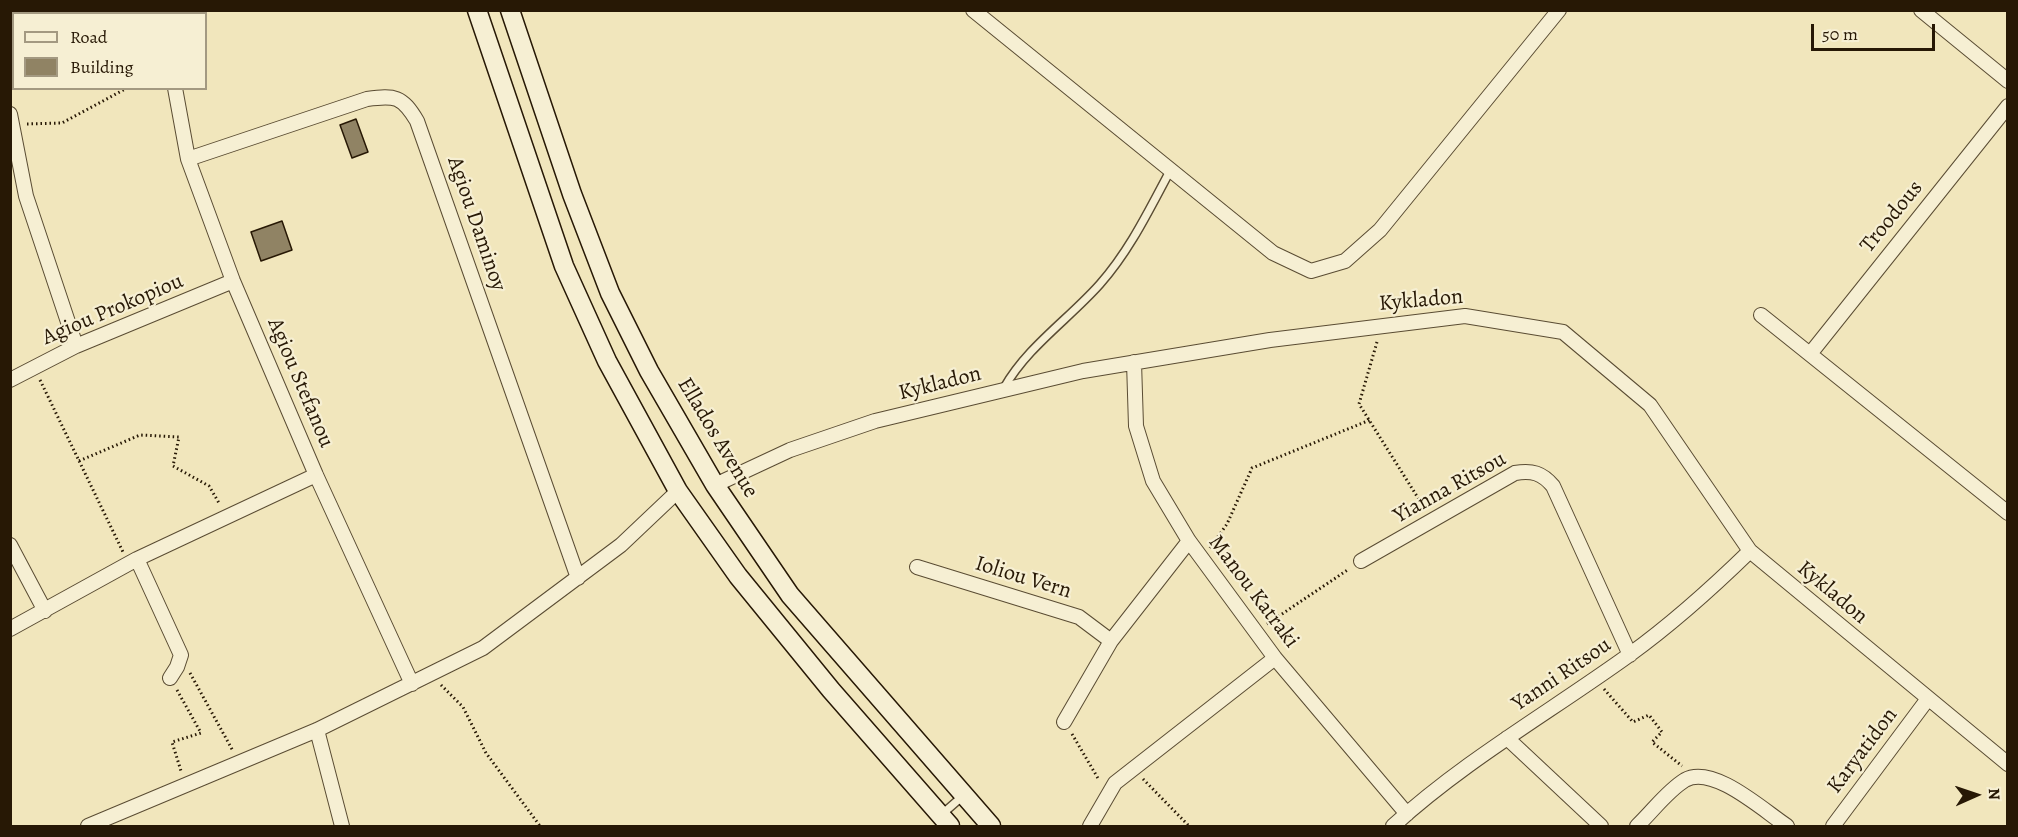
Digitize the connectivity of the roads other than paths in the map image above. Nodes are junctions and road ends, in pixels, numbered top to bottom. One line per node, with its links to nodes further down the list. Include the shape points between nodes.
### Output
1 (477, 10): 21 (main road, via 564,266 607,361)
2 (510, 10): 20 (main road, Ellados Avenue, via 610,293 649,371)
3 (973, 10): 11 (street)
4 (1559, 10): 11 (street, via 1380,230 1345,261 1311,271 1273,254)
5 (1921, 10): 6 (street)
6 (2007, 81)
7 (175, 90): 10 (street, Agiou Stefanou)
8 (2007, 106): 15 (street, Troodous)
9 (11, 120): 14 (street, via 26,196)
10 (188, 159): 12 (street, Agiou Stefanou); 29 (street, Agiou Daminoy, via 367,99 387,96 407,104 417,121)
11 (1170, 171): 18 (lane, via 1129,249 1016,368)
12 (233, 281): 14 (street, Agiou Prokopiou); 19 (street, Agiou Stefanou)
13 (1761, 315): 15 (street)
14 (76, 346): 17 (street, Agiou Prokopiou)
15 (1810, 354): 22 (street)
16 (1134, 362): 18 (street, Kykladon); 23 (street, Manou Katraki, via 1136,426 1153,481); 25 (street, Kykladon, via 1270,340 1465,316 1563,332 1650,405)
17 (10, 380)
18 (1003, 390): 20 (street, Kykladon, via 875,421 790,450)
19 (316, 475): 26 (street); 36 (street, Agiou Stefanou)
20 (715, 485): 42 (main road, Ellados Avenue, via 790,595)
21 (678, 491): 29 (street, via 621,545); 44 (main road, via 738,576)
22 (2007, 513)
23 (1189, 541): 32 (street); 34 (street, Manou Katraki)
24 (10, 545): 30 (street)
25 (1750, 551): 33 (street, Yanni Ritsou); 37 (street, Kykladon)
26 (133, 561): 30 (street); 35 (street, via 181,655)
27 (1361, 561): 33 (street, Yianna Ritsou, via 1515,473 1535,472 1553,486)
28 (916, 567): 32 (street, Ioliou Vern, via 1079,617)
29 (578, 578): 36 (street, via 483,648)
30 (45, 611): 31 (street)
31 (10, 628)
32 (1111, 641): 38 (street)
33 (1630, 655): 40 (street, Yanni Ritsou)
34 (1275, 658): 43 (street, Manou Katraki); 48 (street, via 1115,783)
35 (170, 678)
36 (412, 684): 39 (street)
37 (1927, 700): 41 (street, Kykladon); 53 (street, Karyatidon)
38 (1065, 722)
39 (317, 730): 45 (street); 46 (street)
40 (1507, 738): 43 (street, Yanni Ritsou); 50 (street)
41 (2007, 764)
42 (964, 795): 44 (lane); 47 (main road, Ellados Avenue)
43 (1407, 814): 49 (street, Yanni Ritsou)
44 (945, 821)
45 (88, 826)
46 (342, 826)
47 (991, 826)
48 (1090, 826)
49 (1393, 826)
50 (1601, 826)
51 (1637, 826): 52 (street, via 1678,785 1695,777 1721,781)
52 (1787, 826)
53 (1833, 826)

